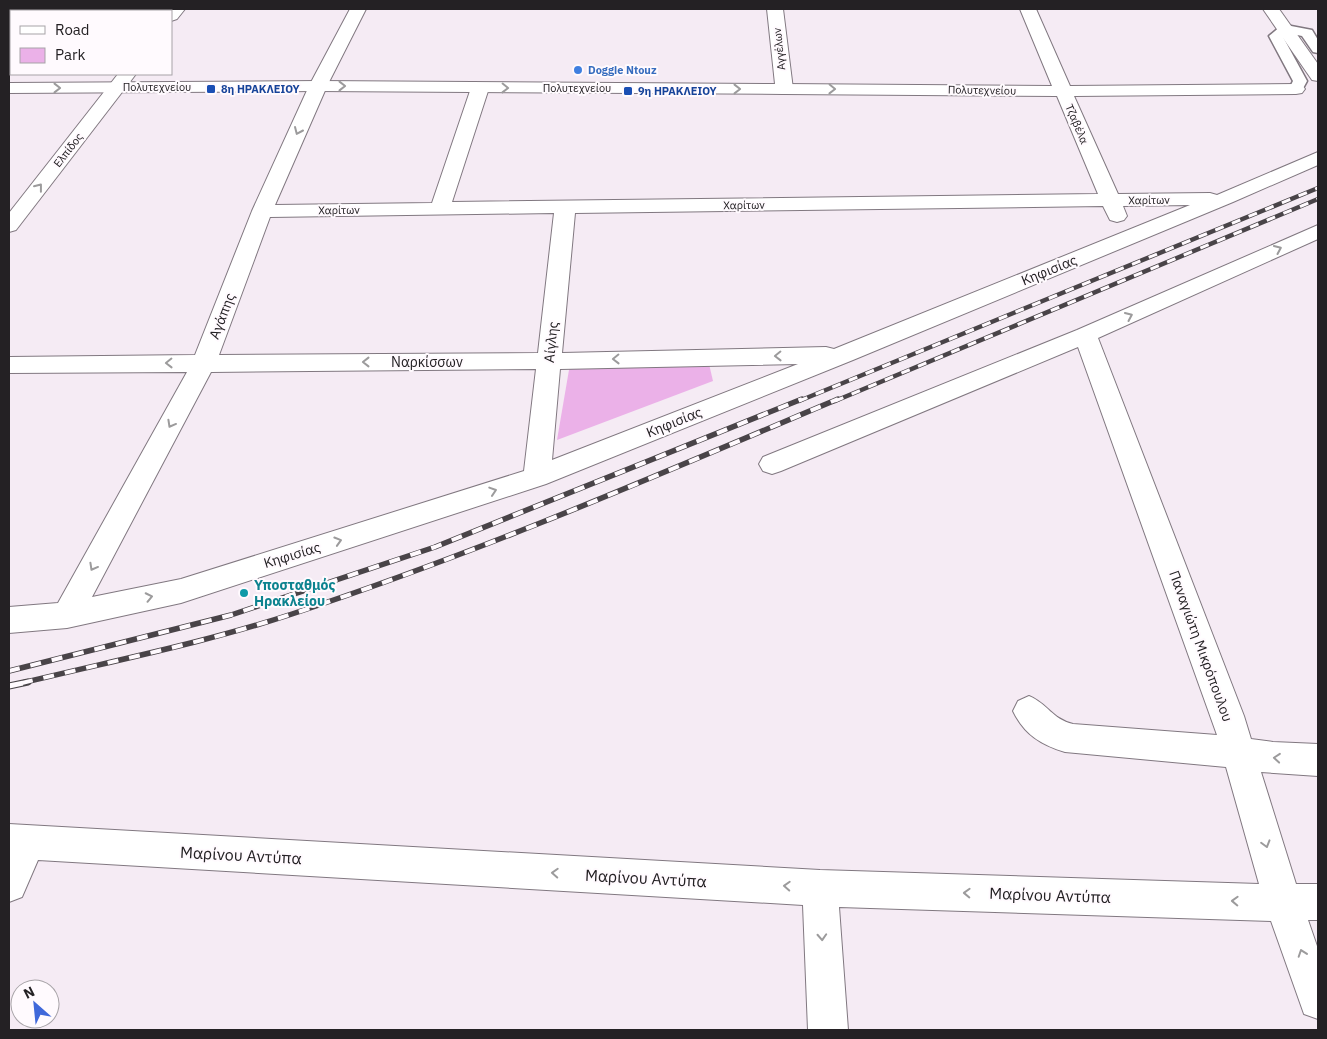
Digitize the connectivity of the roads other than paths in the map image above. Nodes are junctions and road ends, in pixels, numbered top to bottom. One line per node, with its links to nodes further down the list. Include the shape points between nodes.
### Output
1 (358, 9): 9 (street, Αγάπης)
2 (775, 9): 12 (street, Αγγέλων)
3 (1028, 9): 14 (street, Τζαβέλα)
4 (1271, 9): 5 (street)
5 (1286, 29): 6 (lane, via 1306,33); 7 (street); 13 (lane, via 1276,36 1300,81)
6 (1318, 50)
7 (1318, 76)
8 (122, 81): 9 (street, Πολυτεχνείου); 10 (street, Πολυτεχνείου, one-way to 8); 21 (street, Ελπίδος, one-way to 8)
9 (318, 86): 11 (street, Πολυτεχνείου, one-way to 11); 20 (street, Αγάπης, one-way to 20)
10 (9, 88)
11 (480, 88): 12 (street, Πολυτεχνείου, one-way to 12); 19 (street)
12 (784, 89): 14 (street, Πολυτεχνείου, one-way to 14)
13 (1296, 89): 14 (street, Πολυτεχνείου)
14 (1064, 91): 17 (street, Τζαβέλα)
15 (1318, 158): 16 (street, Κηφισίας)
16 (1226, 198): 17 (street, Χαρίτων); 23 (street, Κηφισίας)
17 (1110, 201): 18 (street, Χαρίτων); 23 (street, Τζαβέλα)
18 (565, 208): 19 (street, Χαρίτων); 26 (street, Αίγλης)
19 (440, 209): 20 (street, Χαρίτων)
20 (262, 211): 27 (street, Αγάπης)
21 (9, 226)
22 (1318, 231): 24 (street, one-way to 22)
23 (1128, 238): 25 (street, Κηφισίας)
24 (1085, 336): 29 (street); 34 (street, Παναγιώτη Μικρόπουλου, via 1228,716)
25 (845, 354): 26 (street, Ναρκίσσων, one-way to 26); 30 (street, Κηφισίας)
26 (549, 361): 27 (street, Ναρκίσσων, one-way to 27); 30 (street, Αίγλης)
27 (204, 363): 28 (street, Ναρκίσσων, one-way to 28); 31 (street, Αγάπης, one-way to 31)
28 (9, 365)
29 (772, 464)
30 (537, 477): 31 (street, Κηφισίας, one-way to 30, via 182,591)
31 (67, 615): 32 (street, Κηφισίας)
32 (9, 620)
33 (1030, 710): 34 (street, via 1054,735 1073,739)
34 (1237, 752): 35 (street, one-way to 34); 39 (street, one-way to 39)
35 (1318, 760)
36 (18, 842): 37 (street); 38 (street, Μαρίνου Αντύπα, one-way to 36)
37 (9, 884)
38 (820, 888): 39 (street, Μαρίνου Αντύπα, one-way to 38); 41 (street, one-way to 41)
39 (1301, 902): 40 (street, one-way to 39)
40 (1318, 1000)
41 (828, 1030)

